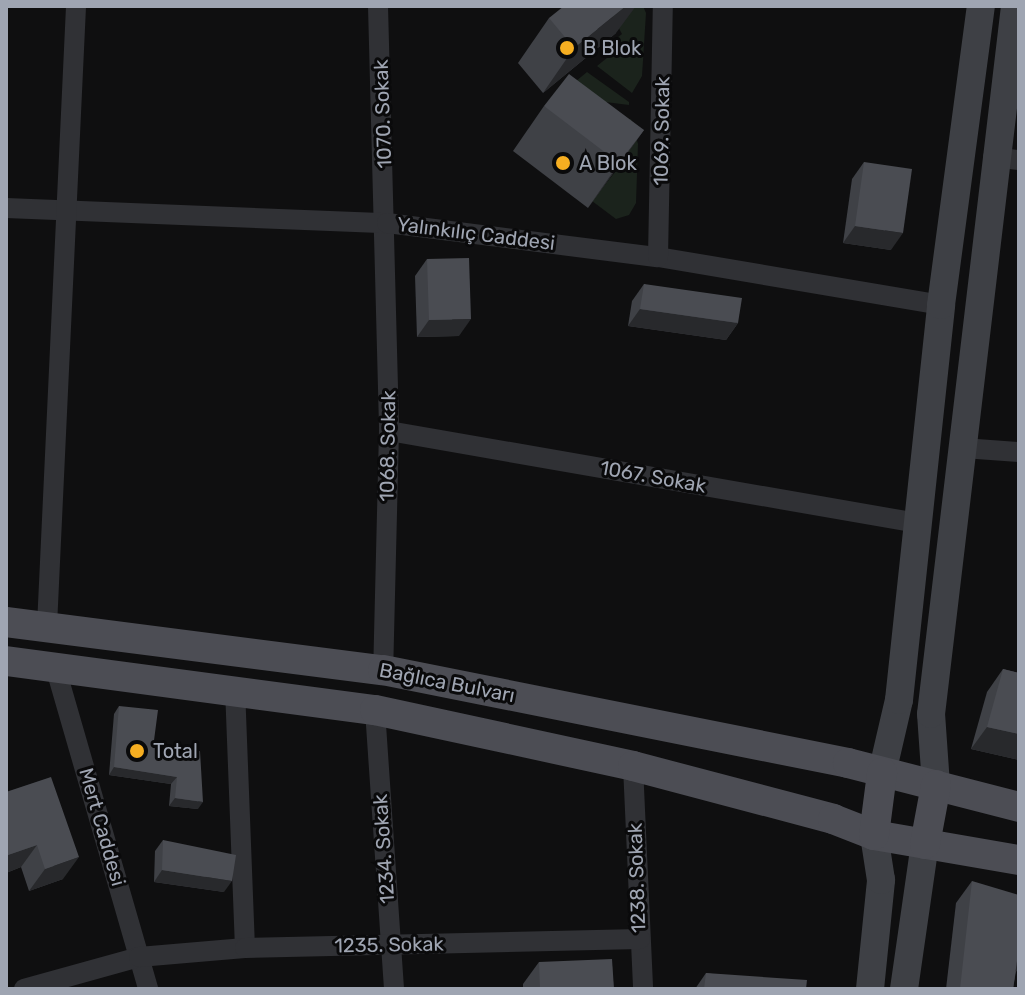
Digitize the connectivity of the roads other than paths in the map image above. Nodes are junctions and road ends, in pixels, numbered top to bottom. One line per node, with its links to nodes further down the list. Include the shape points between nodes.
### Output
1 (76, 6): 9 (street)
2 (378, 6): 10 (street, 1070. Sokak)
3 (663, 6): 11 (street, 1069. Sokak)
4 (981, 6): 12 (main road)
5 (1015, 6): 6 (main road)
6 (1009, 112): 7 (main road)
7 (1006, 159): 14 (main road)
8 (6, 208): 9 (street, Yalınkılıç Caddesi)
9 (68, 210): 10 (street, Yalınkılıç Caddesi); 18 (street)
10 (387, 223): 11 (street, Yalınkılıç Caddesi); 13 (street, 1068. Sokak)
11 (658, 257): 12 (street, Yalınkılıç Caddesi)
12 (941, 305): 16 (main road)
13 (389, 431): 16 (street, 1067. Sokak); 21 (street, 1068. Sokak)
14 (963, 448): 15 (street); 26 (main road, via 931,714)
15 (1019, 452)
16 (917, 523): 25 (main road, via 899,700)
17 (6, 622): 18 (main road, Bağlıca Bulvarı)
18 (47, 626): 21 (main road, Bağlıca Bulvarı)
19 (6, 661): 20 (main road, Bağlıca Bulvarı)
20 (55, 666): 22 (main road, Bağlıca Bulvarı); 34 (street, Mert Caddesi)
21 (383, 670): 25 (main road, Bağlıca Bulvarı)
22 (235, 688): 23 (main road, Bağlıca Bulvarı); 33 (street)
23 (375, 710): 24 (main road, Bağlıca Bulvarı); 32 (street, 1234. Sokak)
24 (633, 766): 28 (main road, Bağlıca Bulvarı, via 833,819); 31 (street, 1238. Sokak)
25 (882, 773): 26 (main road, Bağlıca Bulvarı); 28 (main road)
26 (936, 785): 27 (main road); 29 (main road)
27 (1019, 807)
28 (874, 835): 29 (main road, Bağlıca Bulvarı); 39 (main road, via 881,880)
29 (925, 844): 30 (main road); 40 (main road)
30 (1019, 860)
31 (640, 939): 32 (street, 1235. Sokak); 38 (street, 1238. Sokak)
32 (390, 945): 33 (street, 1235. Sokak); 37 (street, 1234. Sokak)
33 (245, 948): 34 (street, 1235. Sokak)
34 (139, 957): 35 (street, 1235. Sokak); 36 (street, Mert Caddesi)
35 (24, 989)
36 (148, 989)
37 (394, 989)
38 (643, 989)
39 (870, 989)
40 (904, 989)

